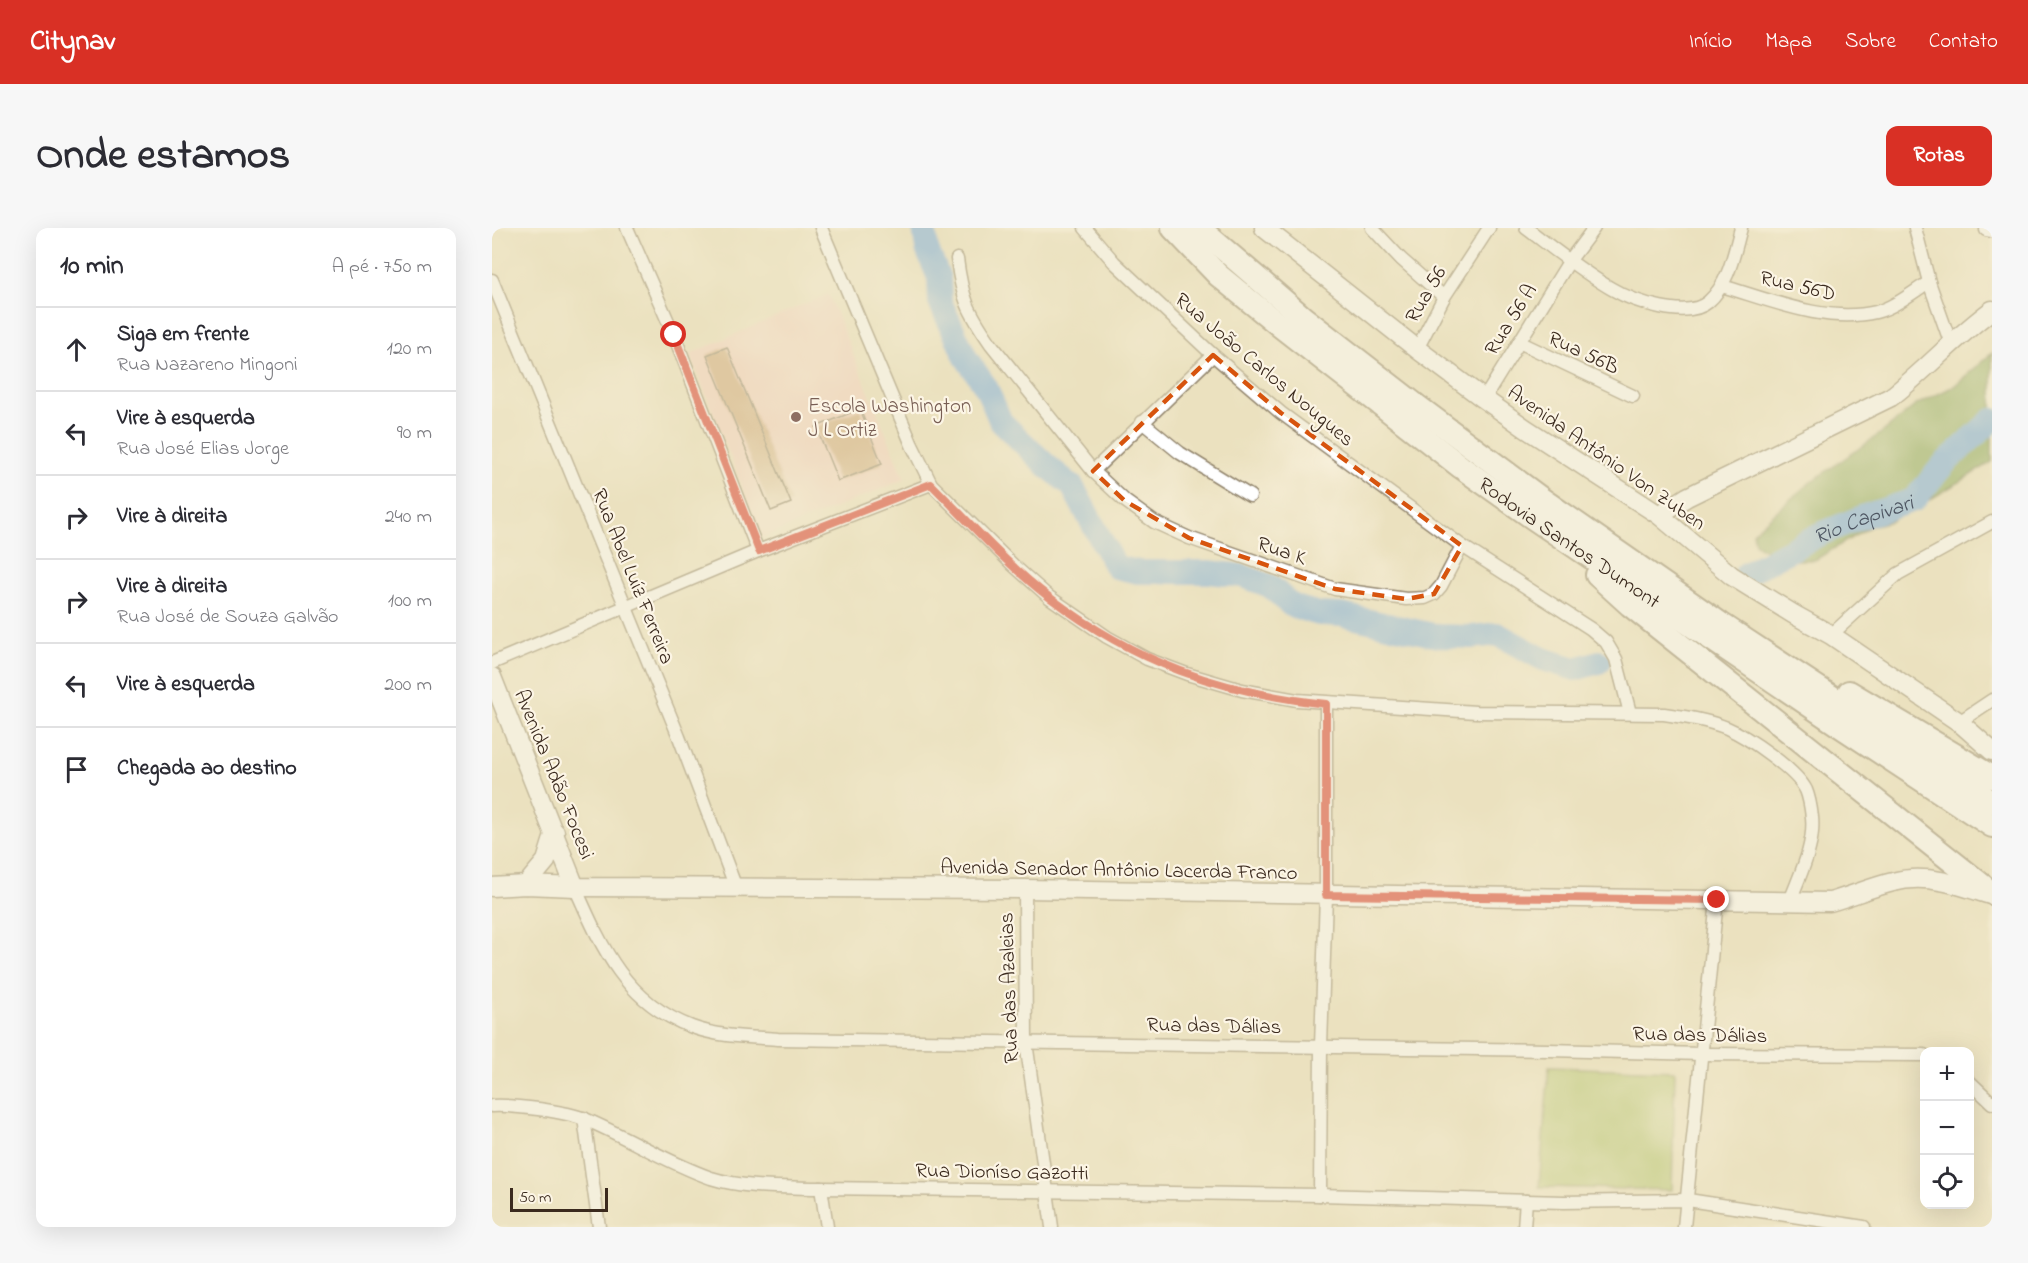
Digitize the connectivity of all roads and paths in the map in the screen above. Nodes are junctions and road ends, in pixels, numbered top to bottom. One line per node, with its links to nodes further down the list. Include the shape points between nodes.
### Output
1 (627, 228): 34 (street, via 674,335)
2 (821, 228): 28 (street)
3 (1085, 228): 23 (street, Rua João Carlos Nougues, via 1114,262)
4 (1173, 228): 31 (highway, Rodovia Santos Dumont, via 1218,275 1279,325)
5 (1199, 228): 36 (highway, Rodovia Santos Dumont, via 1305,319 1417,406)
6 (1264, 228): 22 (street, Avenida Antônio Von Zuben)
7 (1372, 228): 18 (street, via 1401,260)
8 (1489, 228): 18 (street, Rua 56)
9 (1526, 228): 14 (street)
10 (1594, 228): 14 (street, Rua 56 A)
11 (1741, 228): 17 (street)
12 (1915, 228): 16 (street)
13 (957, 259): 27 (street, Rua K, via 964,301 975,321)
14 (1570, 260): 17 (street, via 1613,290 1664,308 1698,309); 20 (street, Rua 56 A)
15 (492, 280): 35 (street, Rua Abel Luíz Ferreira)
16 (1929, 282): 17 (street, Rua 56D, via 1878,311 1853,316 1817,313); 21 (street)
17 (1722, 286)
18 (1444, 297): 22 (street, Rua 56)
19 (1992, 310): 21 (street)
20 (1519, 342): 24 (street, Rua 56B); 25 (street, Rua 56 A)
21 (1951, 344): 30 (street, via 1891,397 1687,497)
22 (1417, 349): 25 (street, Avenida Antônio Von Zuben)
23 (1213, 355): 26 (street); 33 (street, Rua João Carlos Nougues, via 1281,413)
24 (1633, 396)
25 (1484, 399): 30 (street, Avenida Antônio Von Zuben)
26 (1142, 422): 27 (street); 29 (street, via 1180,453)
27 (1093, 471): 33 (street, Rua K, via 1154,522 1335,589 1425,598 1441,586)
28 (931, 484): 34 (street); 41 (street, via 1049,597 1107,637 1186,674 1242,690)
29 (1250, 495)
30 (1659, 515): 37 (street, Avenida Antônio Von Zuben, via 1732,576)
31 (1533, 518): 47 (highway, Rodovia Santos Dumont); 55 (highway, via 1630,605)
32 (1992, 522): 37 (street, via 1899,574)
33 (1462, 546): 42 (street, via 1591,628 1606,642 1616,659)
34 (759, 551): 35 (street)
35 (625, 607): 38 (street); 52 (street, Rua Abel Luíz Ferreira)
36 (1721, 624): 45 (highway, via 1808,666); 46 (highway, Rodovia Santos Dumont)
37 (1831, 635): 43 (street, Avenida Antônio Von Zuben)
38 (492, 663)
39 (492, 677): 48 (street, Avenida Adão Focesi)
40 (1992, 700): 43 (street)
41 (1326, 704): 42 (street, via 1476,712); 54 (street)
42 (1630, 713): 57 (street, via 1693,717 1729,729 1772,756 1806,790 1812,817 1810,846)
43 (1959, 722): 44 (street, Avenida Antônio Von Zuben)
44 (1992, 751)
45 (1992, 777)
46 (1992, 802)
47 (1992, 826)
48 (555, 832): 49 (street, via 546,861); 51 (street, Avenida Adão Focesi)
49 (526, 885): 50 (street, Avenida Senador Antônio Lacerda Franco); 51 (street, Avenida Senador Antônio Lacerda Franco)
50 (492, 887)
51 (575, 887): 52 (street, Avenida Senador Antônio Lacerda Franco); 58 (street, Rua das Dálias, via 598,940 617,971 649,1002 693,1028 778,1039)
52 (736, 888): 53 (street, Avenida Senador Antônio Lacerda Franco)
53 (1025, 889): 54 (street, Avenida Senador Antônio Lacerda Franco); 58 (street, Rua das Azaleias)
54 (1326, 895): 56 (street, Avenida Senador Antônio Lacerda Franco); 59 (street)
55 (1992, 895): 57 (street, Avenida Senador Antônio Lacerda Franco, via 1924,879 1895,881 1830,902)
56 (1717, 900): 57 (street, Avenida Senador Antônio Lacerda Franco); 60 (street)
57 (1790, 901)
58 (1026, 1042): 59 (street, Rua das Dálias); 67 (street, Rua das Azaleias)
59 (1321, 1046): 60 (street, Rua das Dálias); 68 (street)
60 (1701, 1054): 61 (street, Rua das Dálias); 69 (street)
61 (1920, 1055)
62 (1974, 1086): 63 (street)
63 (1992, 1103)
64 (492, 1106): 65 (street, Rua Dioníso Gazotti, via 528,1108)
65 (584, 1119): 66 (street, Rua Dioníso Gazotti, via 695,1172 725,1182); 71 (street)
66 (820, 1188): 67 (street, Rua Dioníso Gazotti); 72 (street)
67 (1046, 1191): 68 (street, Rua Dioníso Gazotti); 73 (street, Rua das Azaleias)
68 (1320, 1195): 70 (street, Rua Dioníso Gazotti)
69 (1688, 1200): 70 (street, Rua Dioníso Gazotti); 75 (street); 76 (street, Rua Dioníso Gazotti)
70 (1526, 1201): 74 (street)
71 (599, 1227)
72 (827, 1227)
73 (1052, 1227)
74 (1524, 1227)
75 (1684, 1227)
76 (1864, 1227)

